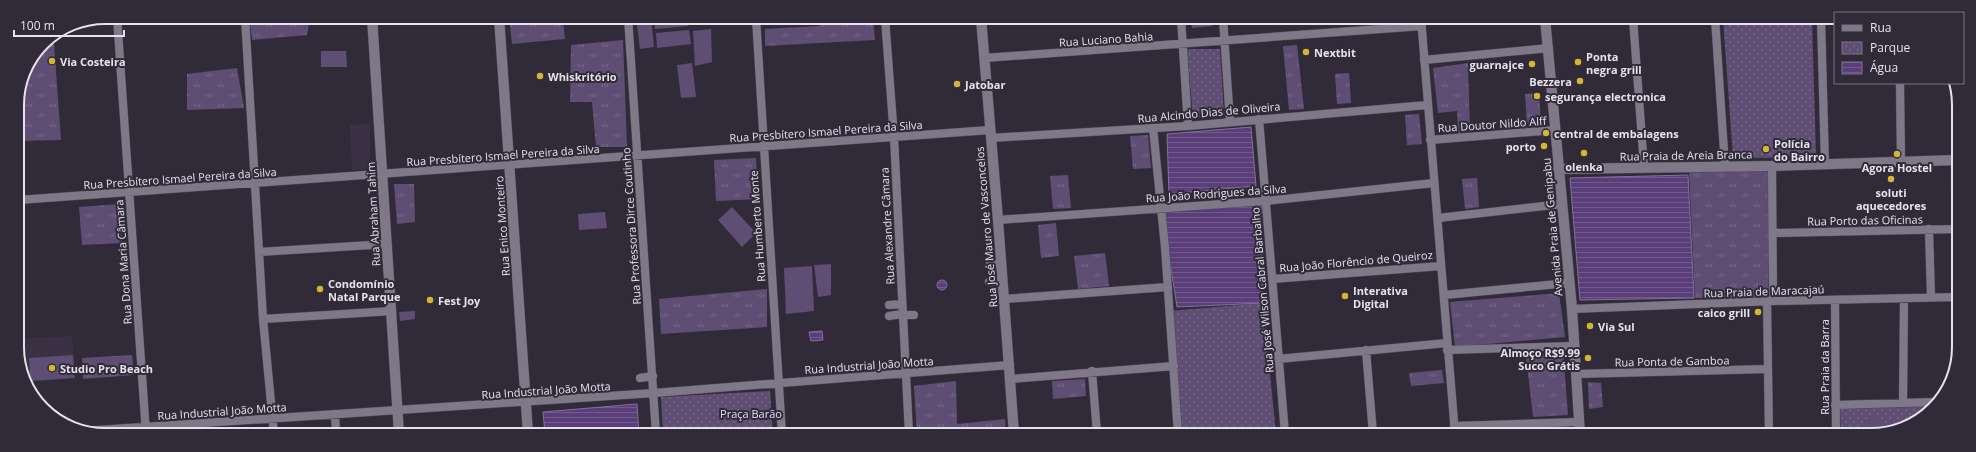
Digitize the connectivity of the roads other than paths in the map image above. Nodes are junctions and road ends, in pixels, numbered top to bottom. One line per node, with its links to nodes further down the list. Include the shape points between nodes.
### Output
1 (118, 24): 45 (street, Rua Dona Maria Câmara)
2 (245, 24): 44 (street)
3 (372, 24): 42 (street, Rua Abraham Tahim)
4 (500, 24): 36 (street, Rua Enico Monteiro)
5 (628, 24): 33 (street, Rua Professora Dirce Coutinho)
6 (756, 24): 32 (street, Rua Humberto Monte)
7 (885, 24): 30 (street, Rua Alexandre Câmara)
8 (981, 24): 20 (street, Rua José Mauro de Vasconcelos)
9 (1181, 24): 18 (street)
10 (1224, 24): 17 (street)
11 (1400, 24): 17 (street, Rua Luciano Bahia)
12 (1421, 24): 21 (street)
13 (1546, 24): 19 (street, Avenida Praia de Genipabu)
14 (1633, 24): 40 (street)
15 (1715, 24): 38 (street)
16 (1821, 24): 37 (street)
17 (1225, 41): 18 (street, Rua Luciano Bahia); 25 (street)
18 (1183, 44): 20 (street, Rua Luciano Bahia); 26 (street)
19 (1549, 48): 21 (street); 28 (street, Avenida Praia de Genipabu)
20 (984, 58): 29 (street, Rua José Mauro de Vasconcelos)
21 (1424, 60): 23 (street)
22 (1900, 84): 35 (street)
23 (1427, 105): 24 (street, Rua Alcindo Dias de Oliveira); 31 (street)
24 (1259, 120): 25 (street, Rua Alcindo Dias de Oliveira); 47 (street, Rua José Wilson Cabral Barbalho)
25 (1230, 122): 26 (street, Rua Alcindo Dias de Oliveira)
26 (1188, 126): 27 (street, Rua Alcindo Dias de Oliveira)
27 (1154, 128): 29 (street, Rua Alcindo Dias de Oliveira); 49 (street)
28 (1555, 130): 31 (street, Rua Doutor Nildo Alff); 41 (street, Avenida Praia de Genipabu)
29 (991, 134): 30 (street, Rua Presbítero Ismael Pereira da Silva); 51 (street, Rua José Mauro de Vasconcelos)
30 (894, 137): 32 (street, Rua Presbítero Ismael Pereira da Silva); 72 (street, Rua Alexandre Câmara)
31 (1430, 140): 43 (street)
32 (763, 146): 33 (street, Rua Presbítero Ismael Pereira da Silva); 93 (street, Rua Humberto Monte)
33 (637, 156): 36 (street, Rua Presbítero Ismael Pereira da Silva); 90 (street, Rua Professora Dirce Coutinho)
34 (1952, 160): 35 (street, Rua Praia de Areia Branca)
35 (1901, 162): 37 (street, Rua Praia de Areia Branca)
36 (510, 164): 42 (street, Rua Presbítero Ismael Pereira da Silva); 95 (street, Rua Enico Monteiro)
37 (1825, 164): 39 (street, Rua Praia de Areia Branca)
38 (1725, 166): 39 (street, Rua Praia de Areia Branca); 40 (street, Rua Praia de Areia Branca)
39 (1772, 166): 54 (street)
40 (1644, 167): 41 (street, Rua Praia de Areia Branca)
41 (1558, 169): 48 (street, Avenida Praia de Genipabu)
42 (383, 175): 44 (street, Rua Presbítero Ismael Pereira da Silva); 55 (street, Rua Abraham Tahim)
43 (1434, 183): 47 (street, Rua João Rodrigues da Silva); 50 (street)
44 (255, 184): 45 (street, Rua Presbítero Ismael Pereira da Silva); 56 (street)
45 (129, 192): 46 (street, Rua Presbítero Ismael Pereira da Silva); 103 (street, Rua Dona Maria Câmara)
46 (24, 200)
47 (1265, 201): 49 (street, Rua João Rodrigues da Silva); 60 (street, Rua José Wilson Cabral Barbalho)
48 (1562, 204): 50 (street); 63 (street, Avenida Praia de Genipabu)
49 (1160, 208): 51 (street, Rua João Rodrigues da Silva); 64 (street)
50 (1438, 218): 59 (street)
51 (998, 220): 58 (street, Rua José Mauro de Vasconcelos)
52 (1952, 228): 53 (street, Rua Porto das Oficinas)
53 (1929, 229): 54 (street, Rua Porto das Oficinas); 66 (street)
54 (1774, 233): 71 (street)
55 (387, 244): 56 (street); 75 (street, Rua Abraham Tahim)
56 (259, 252): 79 (street)
57 (990, 264): 58 (street)
58 (1002, 264): 61 (street, Rua José Mauro de Vasconcelos)
59 (1441, 266): 60 (street, Rua João Florêncio de Queiroz); 65 (street)
60 (1272, 279): 83 (street, Rua José Wilson Cabral Barbalho)
61 (1003, 281): 62 (street); 68 (street, Rua José Mauro de Vasconcelos)
62 (989, 282)
63 (1570, 283): 65 (street); 74 (street, Avenida Praia de Genipabu)
64 (1168, 287): 68 (street); 85 (street)
65 (1444, 295): 81 (street)
66 (1931, 297): 67 (street, Rua Praia de Maracajaú); 69 (street, Rua Praia de Maracajaú)
67 (1952, 297)
68 (1004, 298): 84 (street, Rua José Mauro de Vasconcelos)
69 (1904, 299): 70 (street, Rua Praia de Maracajaú); 97 (street)
70 (1835, 300): 71 (street, Rua Praia de Maracajaú); 98 (street, Rua Praia da Barra)
71 (1770, 301): 74 (street, Rua Praia de Maracajaú); 86 (street)
72 (902, 304): 73 (street); 76 (street, Rua Alexandre Câmara)
73 (889, 305)
74 (1572, 309): 80 (street, Avenida Praia de Genipabu)
75 (392, 311): 79 (street); 99 (street, Rua Abraham Tahim)
76 (902, 315): 77 (street); 78 (street); 88 (street, Rua Alexandre Câmara)
77 (914, 315)
78 (890, 316)
79 (264, 319): 101 (street)
80 (1574, 346): 81 (street); 89 (street, Avenida Praia de Genipabu)
81 (1447, 347): 82 (street); 117 (street)
82 (1366, 350): 83 (street); 116 (street)
83 (1278, 359): 115 (street, Rua José Wilson Cabral Barbalho)
84 (1010, 365): 88 (street, Rua Industrial João Motta); 92 (street, Rua José Mauro de Vasconcelos)
85 (1174, 366): 87 (street); 114 (street)
86 (1768, 369): 89 (street, Rua Ponta de Gamboa); 120 (street)
87 (1092, 371): 92 (street); 113 (street)
88 (906, 374): 93 (street, Rua Industrial João Motta); 111 (street, Rua Alexandre Câmara)
89 (1576, 374): 102 (street, Avenida Praia de Genipabu)
90 (653, 376): 91 (street); 94 (street, Rua Professora Dirce Coutinho)
91 (640, 378)
92 (1011, 379): 112 (street, Rua José Mauro de Vasconcelos)
93 (778, 383): 94 (street, Rua Industrial João Motta); 110 (street, Rua Humberto Monte)
94 (654, 393): 95 (street, Rua Industrial João Motta); 109 (street, Rua Professora Dirce Coutinho)
95 (526, 402): 99 (street, Rua Industrial João Motta); 108 (street, Rua Enico Monteiro)
96 (1930, 402): 97 (street)
97 (1903, 403): 98 (street)
98 (1835, 405): 121 (street, Rua Praia da Barra)
99 (396, 410): 100 (street, Rua Industrial João Motta); 107 (street, Rua Abraham Tahim)
100 (335, 414): 101 (street, Rua Industrial João Motta); 106 (street)
101 (273, 419): 104 (street, Rua Industrial João Motta); 105 (street)
102 (1579, 422): 118 (street); 119 (street, Avenida Praia de Genipabu)
103 (146, 428)
104 (169, 428)
105 (274, 428)
106 (336, 428)
107 (398, 428)
108 (528, 428)
109 (656, 428)
110 (782, 428)
111 (909, 428)
112 (1014, 428)
113 (1097, 428)
114 (1178, 428)
115 (1284, 428)
116 (1372, 428)
117 (1454, 428)
118 (1485, 428)
119 (1579, 428)
120 (1769, 428)
121 (1836, 428)

